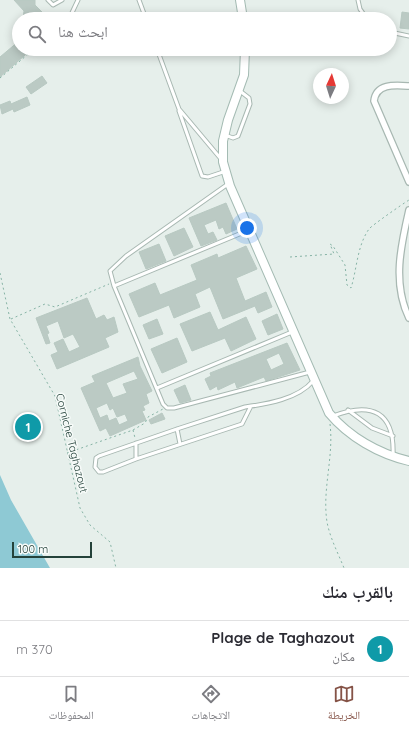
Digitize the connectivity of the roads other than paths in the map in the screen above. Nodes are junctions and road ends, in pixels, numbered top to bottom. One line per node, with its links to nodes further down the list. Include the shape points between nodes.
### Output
1 (48, 0): 2 (lane, via 53,5)
2 (62, 0)
3 (78, 0): 7 (lane)
4 (139, 0): 8 (lane)
5 (240, 0): 9 (street)
6 (358, 0): 10 (lane)
7 (72, 12)
8 (143, 12)
9 (242, 12)
10 (362, 12)
11 (397, 33): 12 (lane)
12 (409, 36)
13 (160, 56): 17 (lane)
14 (245, 56): 16 (street, via 244,75)
15 (409, 86): 21 (street, via 382,88 376,93 374,101)
16 (239, 91): 18 (street); 18 (lane, via 249,98 250,104 238,136 233,138)
17 (179, 109): 19 (lane); 20 (lane, via 202,176 208,177)
18 (224, 135): 19 (street)
19 (223, 162): 20 (street)
20 (226, 171): 22 (street)
21 (409, 182)
22 (229, 183): 24 (street); 25 (lane, via 112,268 110,274)
23 (409, 210): 26 (street, via 403,234 399,271 400,291)
24 (249, 230): 25 (lane); 27 (street)
25 (114, 285): 30 (lane)
26 (409, 318)
27 (293, 331): 28 (street); 30 (lane)
28 (310, 372): 29 (street); 30 (lane, via 174,408 165,408)
29 (313, 380): 31 (lane, via 309,386 288,397 268,404); 33 (street)
30 (157, 388)
31 (251, 406): 34 (lane); 37 (lane, via 242,424)
32 (348, 410): 33 (lane); 35 (lane, via 372,428); 35 (lane, via 367,409 378,413 387,423)
33 (330, 415): 38 (street, via 351,435)
34 (177, 428): 36 (lane); 37 (lane)
35 (393, 436): 38 (lane)
36 (136, 443): 39 (lane); 39 (lane, via 99,456 96,458 95,467 99,472 103,472)
37 (180, 444): 39 (lane)
38 (393, 456): 40 (street)
39 (136, 459)
40 (407, 460)

